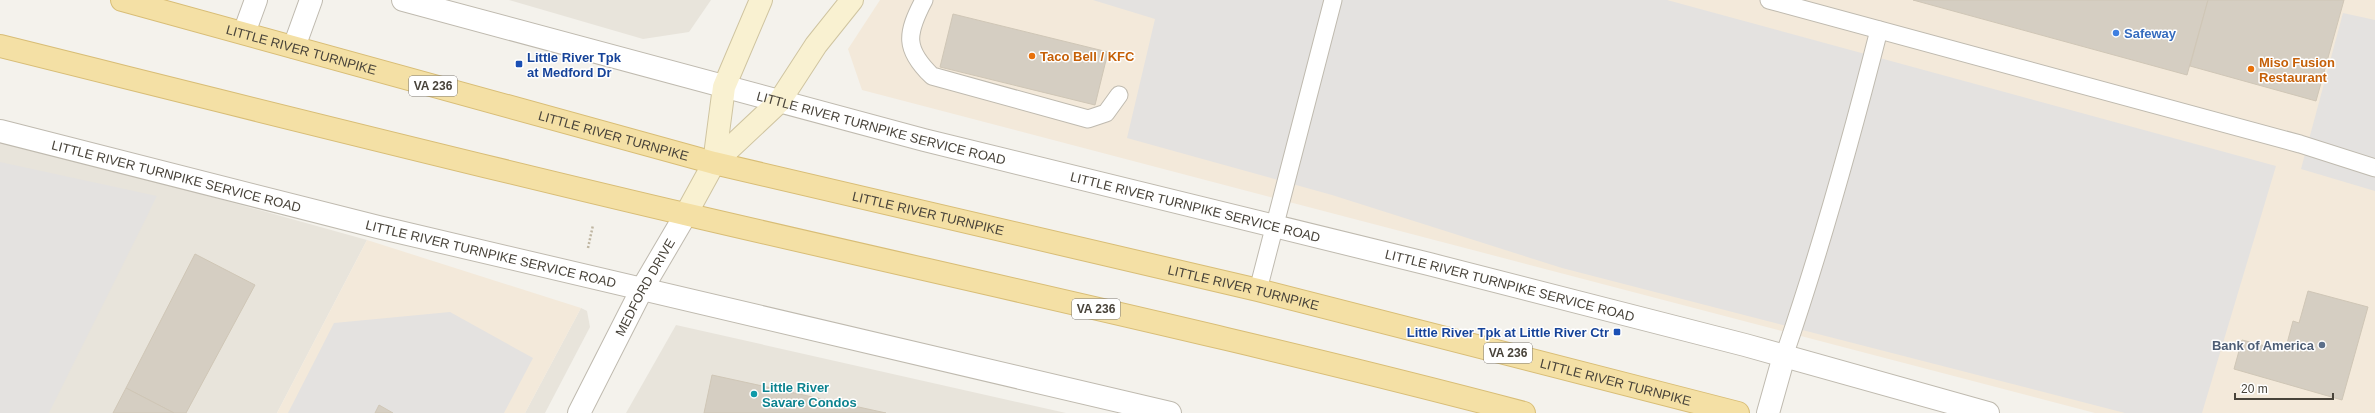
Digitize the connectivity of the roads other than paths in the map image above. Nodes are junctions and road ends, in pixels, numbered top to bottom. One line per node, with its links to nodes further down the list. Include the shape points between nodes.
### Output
1 (122, 0): 11 (main road, LITTLE RIVER TURNPIKE / VA 236)
2 (256, 0): 11 (street)
3 (311, 0): 13 (street)
4 (403, 0): 14 (street, LITTLE RIVER TURNPIKE SERVICE ROAD)
5 (761, 0): 14 (street, MEDFORD DRIVE)
6 (852, 0): 16 (street, MEDFORD DRIVE, via 816,45)
7 (924, 0): 15 (lane, via 913,21 910,43 917,61 932,76 1088,119 1106,113)
8 (1333, 0): 21 (lane)
9 (1770, 0): 10 (lane)
10 (1879, 30): 19 (lane, via 2300,144); 24 (lane, via 1850,145 1808,288)
11 (244, 32): 13 (main road, LITTLE RIVER TURNPIKE / VA 236)
12 (0, 46): 20 (main road, VA 236)
13 (294, 47): 18 (main road, LITTLE RIVER TURNPIKE / VA 236)
14 (724, 87): 16 (street, LITTLE RIVER TURNPIKE SERVICE ROAD); 18 (street, MEDFORD DRIVE)
15 (1119, 95)
16 (779, 102): 18 (street, MEDFORD DRIVE); 21 (street, LITTLE RIVER TURNPIKE SERVICE ROAD)
17 (0, 131): 22 (street, LITTLE RIVER TURNPIKE SERVICE ROAD, via 378,227)
18 (714, 163): 20 (street, MEDFORD DRIVE); 23 (main road, LITTLE RIVER TURNPIKE / VA 236)
19 (2375, 168)
20 (686, 214): 22 (street, MEDFORD DRIVE); 27 (main road, VA 236, via 1216,337)
21 (1274, 226): 23 (lane); 24 (street, LITTLE RIVER TURNPIKE SERVICE ROAD)
22 (642, 289): 25 (street, LITTLE RIVER TURNPIKE SERVICE ROAD); 26 (street, MEDFORD DRIVE)
23 (1258, 290): 28 (main road, LITTLE RIVER TURNPIKE / VA 236)
24 (1784, 356): 29 (street); 30 (street, LITTLE RIVER TURNPIKE SERVICE ROAD)
25 (1158, 412)
26 (579, 413)
27 (1524, 413)
28 (1738, 413)
29 (1768, 413)
30 (1988, 413)

